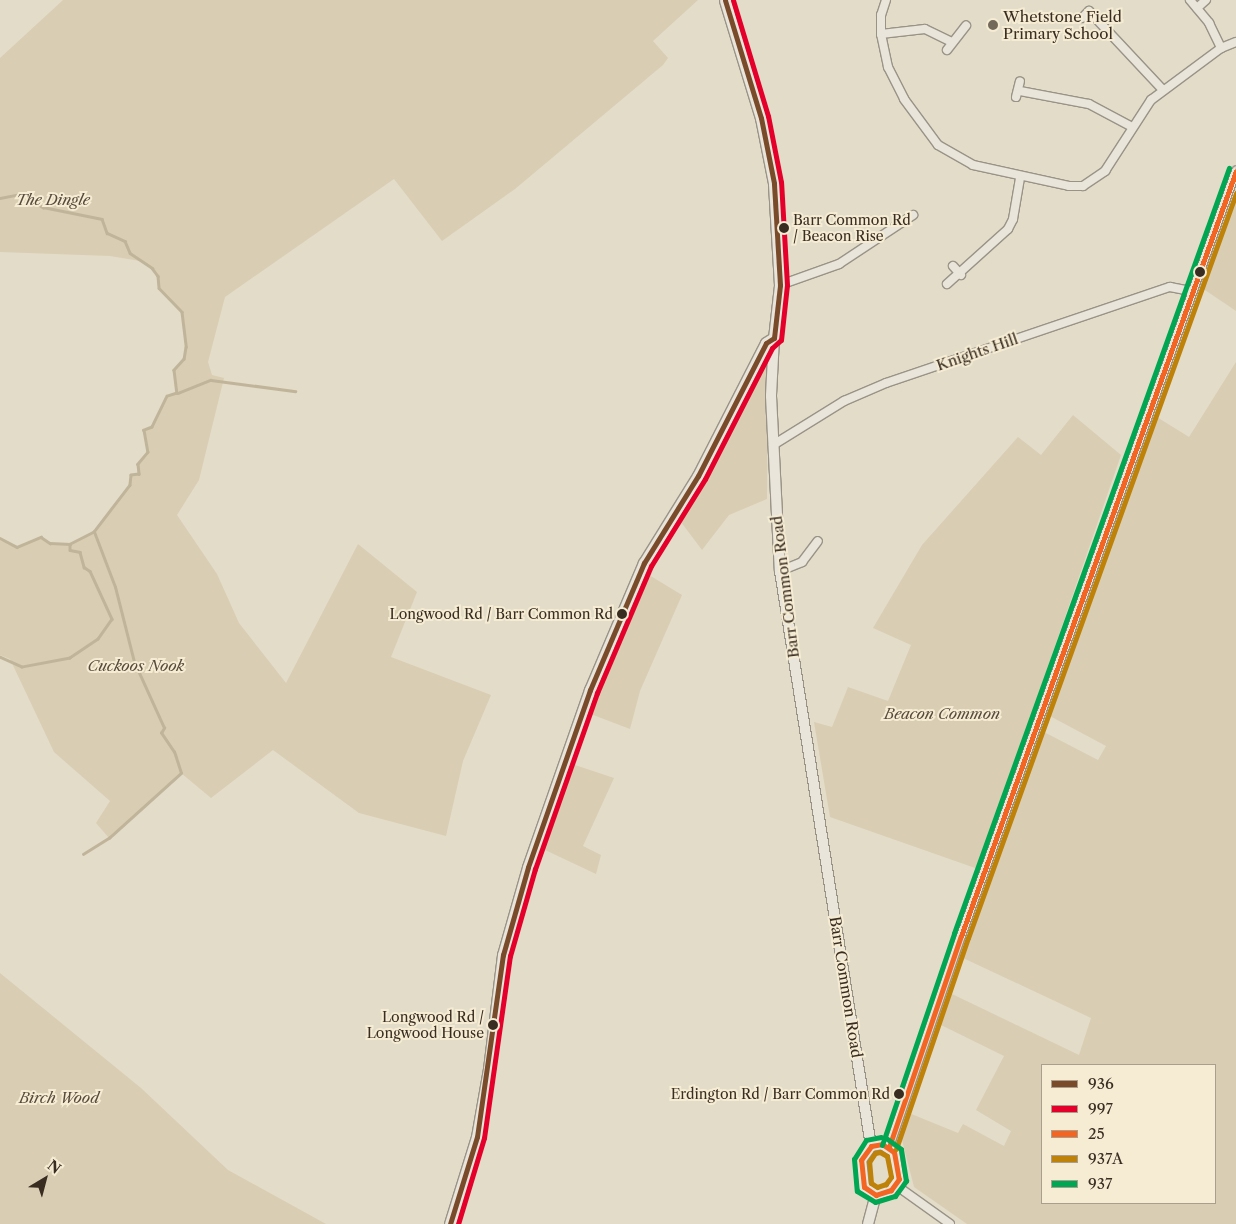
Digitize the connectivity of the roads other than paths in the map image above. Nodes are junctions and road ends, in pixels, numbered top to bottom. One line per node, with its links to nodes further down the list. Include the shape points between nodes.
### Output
1 (725, 0): 22 (main road, Barr Common Road, via 769,151)
2 (886, 0): 8 (street, via 881,16)
3 (1190, 0): 5 (street)
4 (1206, 0): 5 (street)
5 (1198, 8): 11 (street)
6 (1082, 18): 14 (street, via 1089,11)
7 (966, 26): 9 (street)
8 (881, 34): 9 (street, via 925,29); 17 (street, via 888,67 904,99 938,145 973,165)
9 (952, 42): 12 (street)
10 (1236, 42): 11 (street)
11 (1220, 48): 14 (street)
12 (947, 50)
13 (1020, 81): 15 (street, via 1018,94 1088,104)
14 (1163, 90): 15 (street, via 1151,100)
15 (1132, 127): 17 (street, via 1106,171 1083,186)
16 (1236, 171): 23 (street)
17 (1020, 178): 20 (street, via 1013,219 1008,229)
18 (913, 215): 22 (street, via 839,264)
19 (953, 266): 20 (street)
20 (960, 275): 21 (street)
21 (947, 284)
22 (780, 285): 24 (main road, Barr Common Road)
23 (1191, 291): 25 (street, Knights Hill, via 1170,287 886,383 844,401); 29 (street)
24 (774, 338): 25 (street, Barr Common Road); 32 (main road, via 761,351 702,469 636,580 584,708 528,867 503,955 490,1069 477,1138)
25 (773, 445): 27 (street, Barr Common Road)
26 (818, 541): 27 (street, via 802,562)
27 (780, 571): 28 (street, Barr Common Road)
28 (871, 1146): 29 (street); 31 (street, via 863,1152 860,1169 864,1188)
29 (889, 1147): 30 (street, via 898,1160)
30 (897, 1186): 31 (street); 34 (street)
31 (876, 1195): 33 (street)
32 (450, 1224)
33 (868, 1224)
34 (950, 1224)

